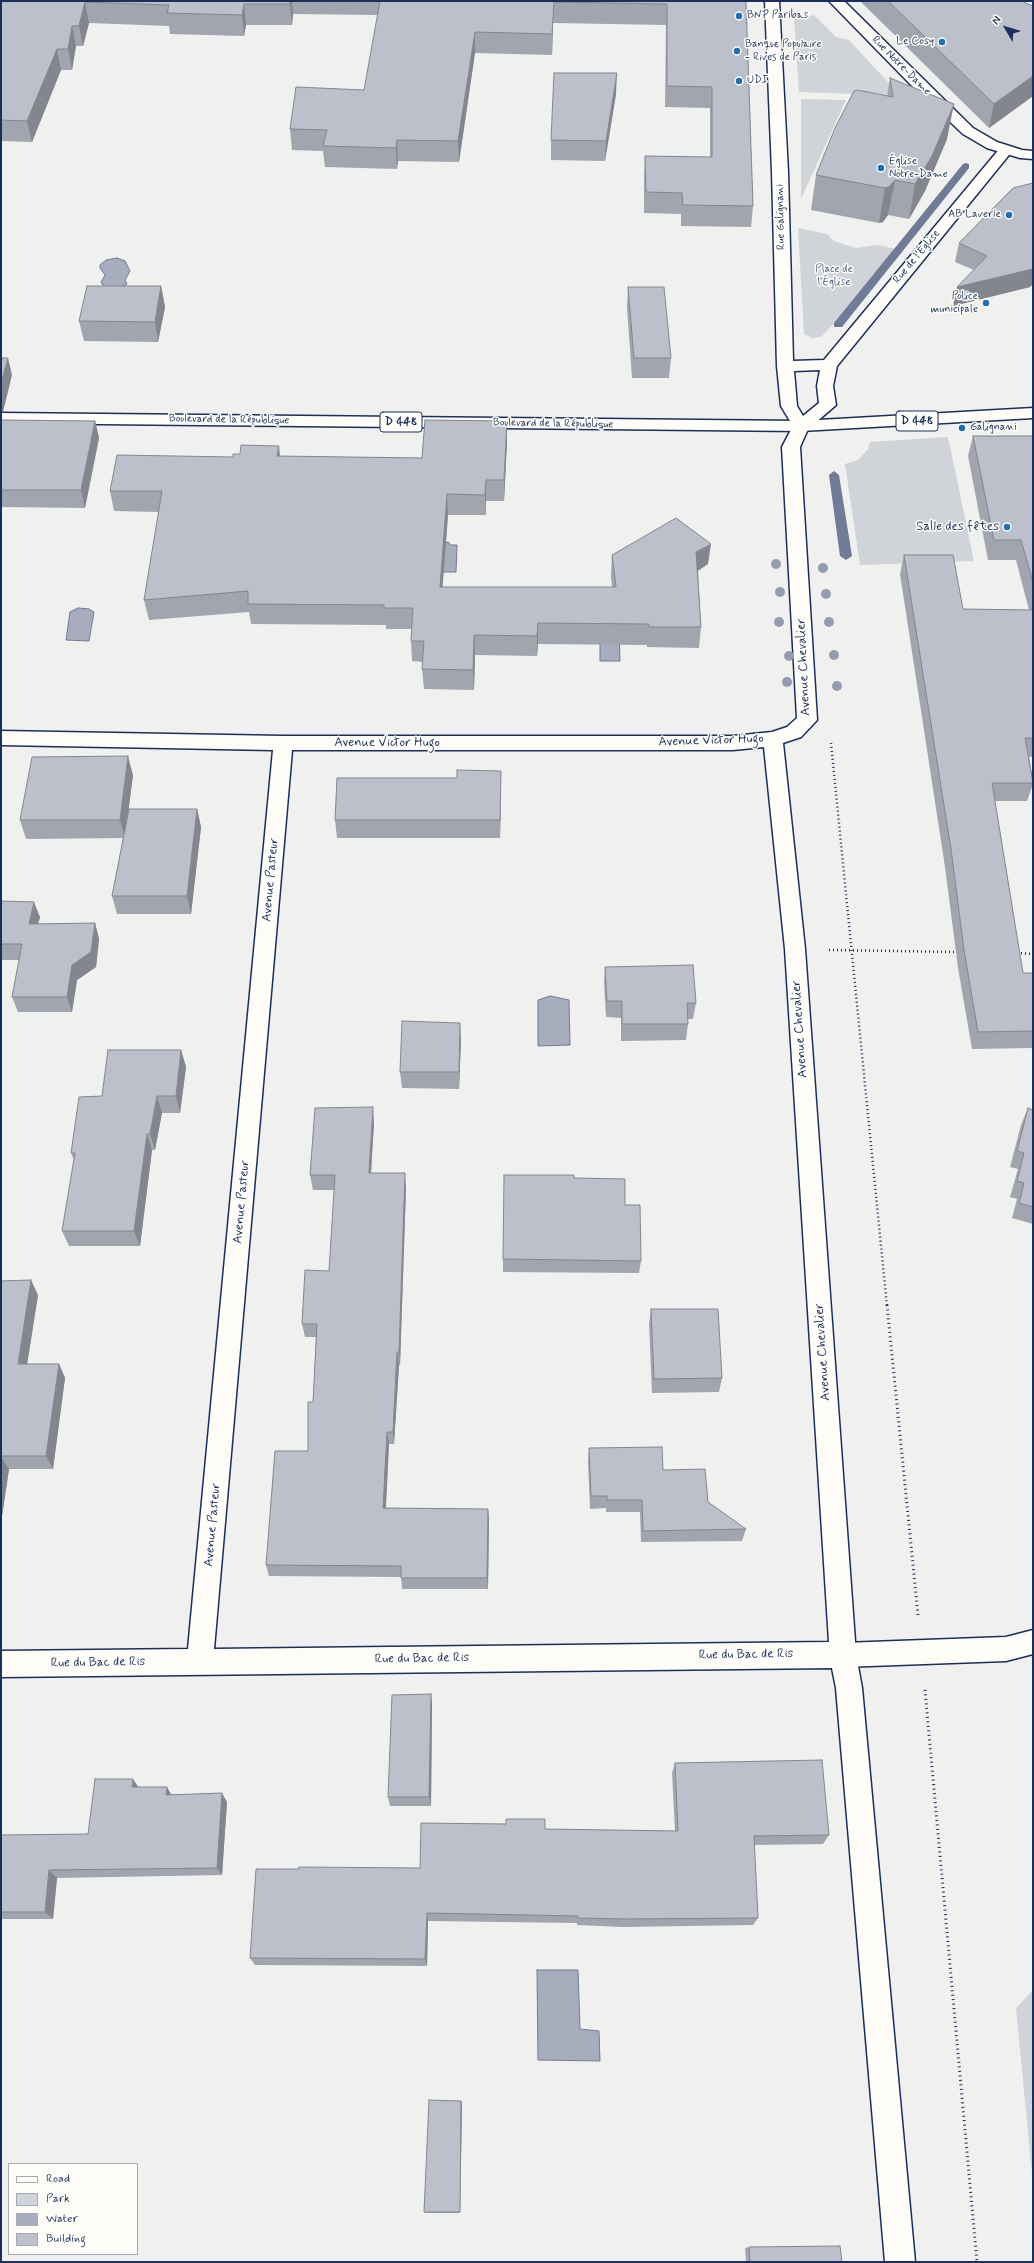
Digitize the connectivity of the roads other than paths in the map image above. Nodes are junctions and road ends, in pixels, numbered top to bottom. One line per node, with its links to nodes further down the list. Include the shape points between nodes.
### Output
1 (836, 1): 3 (street, Rue Notre-Dame, via 968,132 992,146)
2 (774, 2): 6 (street, Rue Galignani)
3 (1006, 150): 4 (street, Rue Notre-Dame); 5 (street, Rue de l'Église)
4 (1033, 155)
5 (829, 364): 6 (street); 9 (street, Rue de l'Église, via 825,386 828,405)
6 (785, 366): 9 (street, Rue Galignani, via 789,406)
7 (1033, 413): 9 (street, Boulevard de la République / D 448)
8 (1, 418): 9 (street, Boulevard de la République / D 448)
9 (801, 426): 11 (street, Avenue Chevalier, via 791,447 791,465 807,720 794,732)
10 (1, 738): 12 (street, Avenue Victor Hugo)
11 (773, 739): 12 (street, Avenue Victor Hugo, via 733,743); 14 (street, Avenue Chevalier, via 795,949)
12 (283, 743): 15 (street, Avenue Pasteur)
13 (1033, 1642): 14 (lane, via 1006,1649)
14 (843, 1655): 15 (street, Rue du Bac de Ris); 17 (street, Avenue Chevalier, via 849,1688)
15 (200, 1662): 16 (street, Rue du Bac de Ris)
16 (1, 1664)
17 (900, 2262)

